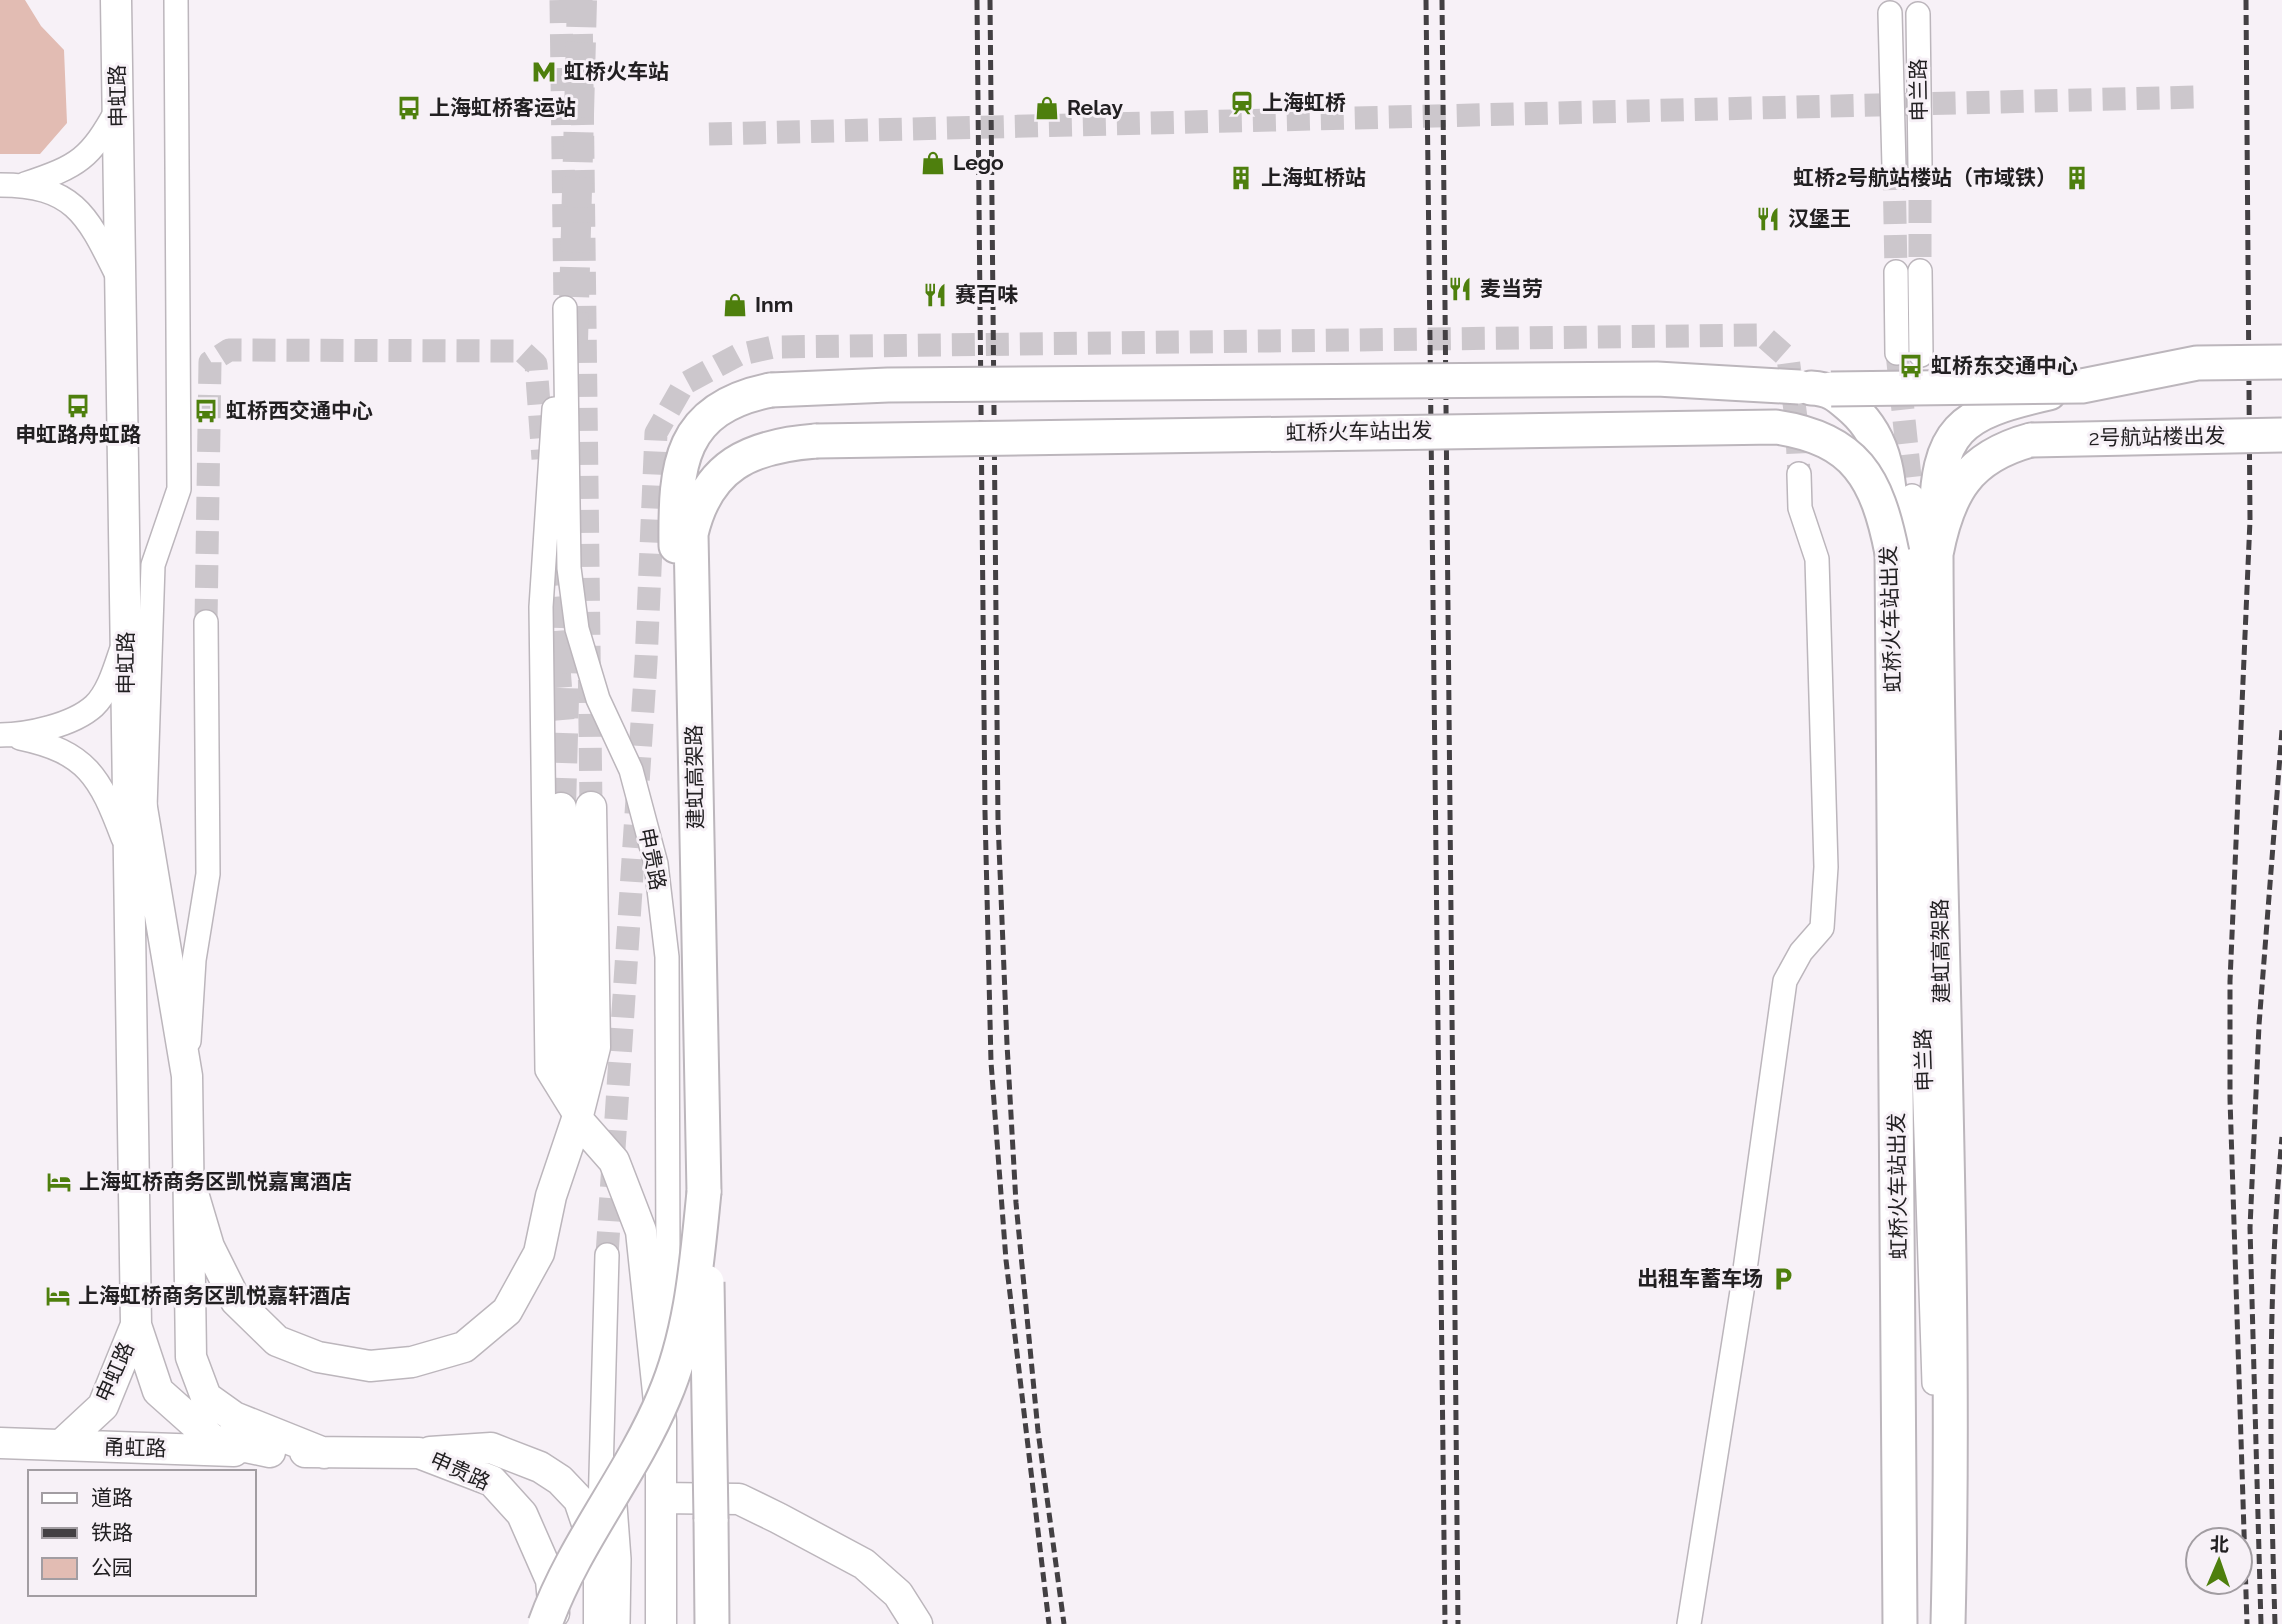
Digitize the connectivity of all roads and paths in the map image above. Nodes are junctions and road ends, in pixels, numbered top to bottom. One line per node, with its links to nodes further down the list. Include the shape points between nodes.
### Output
1 (116, 0): 5 (main road, 申虹路)
2 (176, 0): 31 (street, via 179,489 153,565)
3 (1889, 13): 7 (street)
4 (1917, 14): 6 (street, 申兰路)
5 (118, 108): 8 (street, via 98,145 70,169); 11 (main road, 申虹路)
6 (1920, 166)
7 (1894, 167)
8 (10, 185): 11 (street, via 48,190 71,201 95,231)
9 (1920, 271): 13 (street)
10 (1896, 272): 12 (street)
11 (120, 282): 26 (main road, 申虹路)
12 (1898, 353)
13 (1922, 355)
14 (2282, 362): 15 (highway, bridge, via 2197,363)
15 (2082, 386): 16 (highway, bridge); 23 (highway, bridge, via 2014,400 1957,431 1940,465)
16 (1831, 389): 22 (highway, bridge, via 1864,419 1886,459); 24 (highway, bridge, via 1657,379 888,385 771,390 718,408 685,448 677,478 677,563)
17 (2282, 435): 18 (highway, 2号航站楼出发, bridge)
18 (2031, 440): 23 (highway, 建虹高架路, via 2006,447 1967,475 1942,522)
19 (816, 441): 22 (highway, 虹桥火车站出发, bridge, via 1776,427 1805,431 1850,455 1877,494); 24 (highway, 建虹高架路, via 764,448 731,466 705,493 691,534)
20 (1799, 474): 56 (street, via 1800,508 1817,559 1826,867 1822,928 1785,981)
21 (1912, 496): 58 (street, 申兰路, via 1921,979)
22 (1892, 553): 57 (highway, 虹桥火车站出发)
23 (1936, 554): 47 (highway, 建虹高架路)
24 (691, 606): 36 (highway, 建虹高架路)
25 (206, 622): 33 (street, via 208,874 194,960)
26 (126, 636): 27 (main road, 申虹路); 28 (street, via 113,677 94,706 53,728)
27 (126, 717): 31 (main road); 32 (main road, 申虹路)
28 (3, 735): 32 (street, via 51,744 90,769 108,799)
29 (591, 807): 34 (main road, via 595,1047)
30 (561, 808): 34 (main road, via 565,1041)
31 (145, 821): 33 (main road)
32 (125, 844): 38 (main road, 申虹路)
33 (187, 1076): 35 (main road)
34 (577, 1119): 35 (main road, via 551,1196 540,1253 507,1311 464,1347 412,1362 370,1366 318,1357 277,1341 236,1301 209,1247); 40 (main road, 申贵路, via 614,1161 641,1231); 40 (street, 申贵路, via 547,1070 541,607 548,465 565,308 569,568 577,629 598,699 635,783 656,864 667,957 668,1264)
35 (187, 1173): 44 (main road, via 191,1357 206,1397 234,1418)
36 (704, 1192): 49 (highway, bridge, via 694,1290 665,1395 575,1558); 54 (highway, bridge)
37 (607, 1255): 39 (street)
38 (136, 1325): 42 (main road, 申虹路, via 103,1406); 43 (main road, 申虹路, via 158,1391 213,1440)
39 (603, 1367): 48 (street); 52 (street, via 619,1559)
40 (661, 1422): 46 (main road, 申贵路)
41 (0, 1443): 42 (main road, 甬虹路)
42 (61, 1445): 43 (main road, 甬虹路)
43 (270, 1452): 44 (main road, 申贵路)
44 (324, 1452): 45 (main road, 申贵路)
45 (419, 1453): 48 (main road, via 491,1448 540,1467 579,1500); 50 (main road, 申贵路, via 492,1481 522,1514 551,1580)
46 (662, 1498): 53 (main road, 申贵路); 55 (main road, via 739,1499 864,1564 898,1594)
47 (1951, 1509): 58 (highway); 59 (highway)
48 (599, 1559): 51 (main road)
49 (545, 1624)
50 (555, 1624)
51 (599, 1624)
52 (618, 1624)
53 (661, 1624)
54 (712, 1624)
55 (916, 1624)
56 (1689, 1624)
57 (1900, 1624)
58 (1945, 1624)
59 (1961, 1624)

